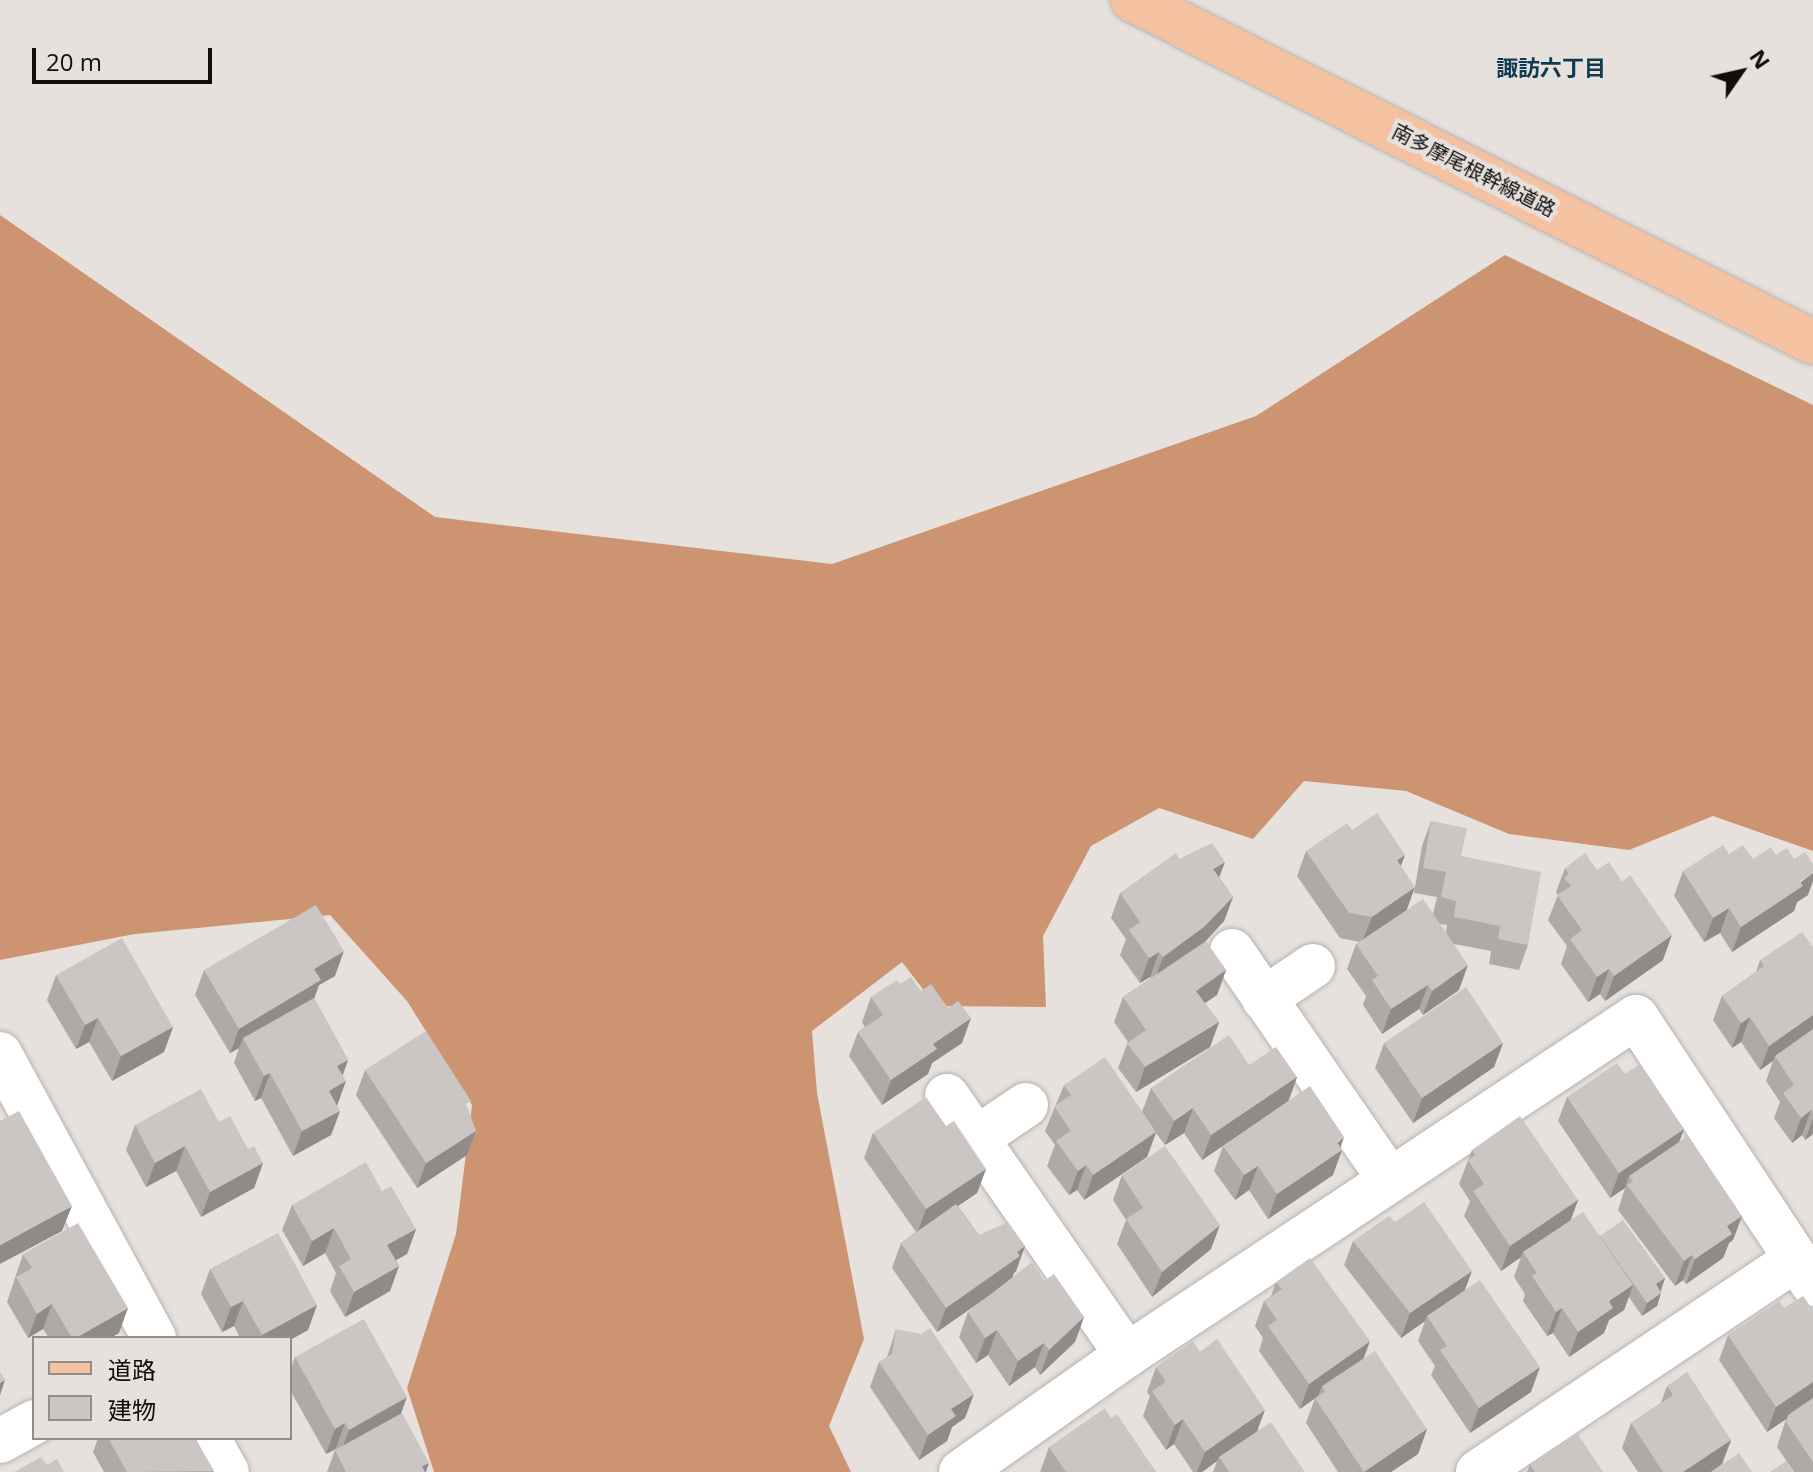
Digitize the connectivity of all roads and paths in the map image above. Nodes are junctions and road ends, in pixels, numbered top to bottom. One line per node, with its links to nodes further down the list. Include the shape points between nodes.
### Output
1 (1133, 0): 2 (main road, 南多摩尾根幹線道路)
2 (1813, 342)
3 (1232, 951): 5 (street)
4 (1313, 966): 5 (street)
5 (1264, 999): 10 (street)
6 (0, 1054): 12 (street)
7 (947, 1096): 9 (street)
8 (1026, 1105): 9 (street)
9 (977, 1138): 13 (street)
10 (1390, 1180): 11 (street, via 1636,1017); 13 (street)
11 (1805, 1272): 19 (street)
12 (153, 1336)
13 (1127, 1355): 18 (street)
14 (32, 1423): 16 (street)
15 (209, 1440): 17 (street)
16 (0, 1441)
17 (227, 1472)
18 (961, 1472)
19 (1478, 1472)

